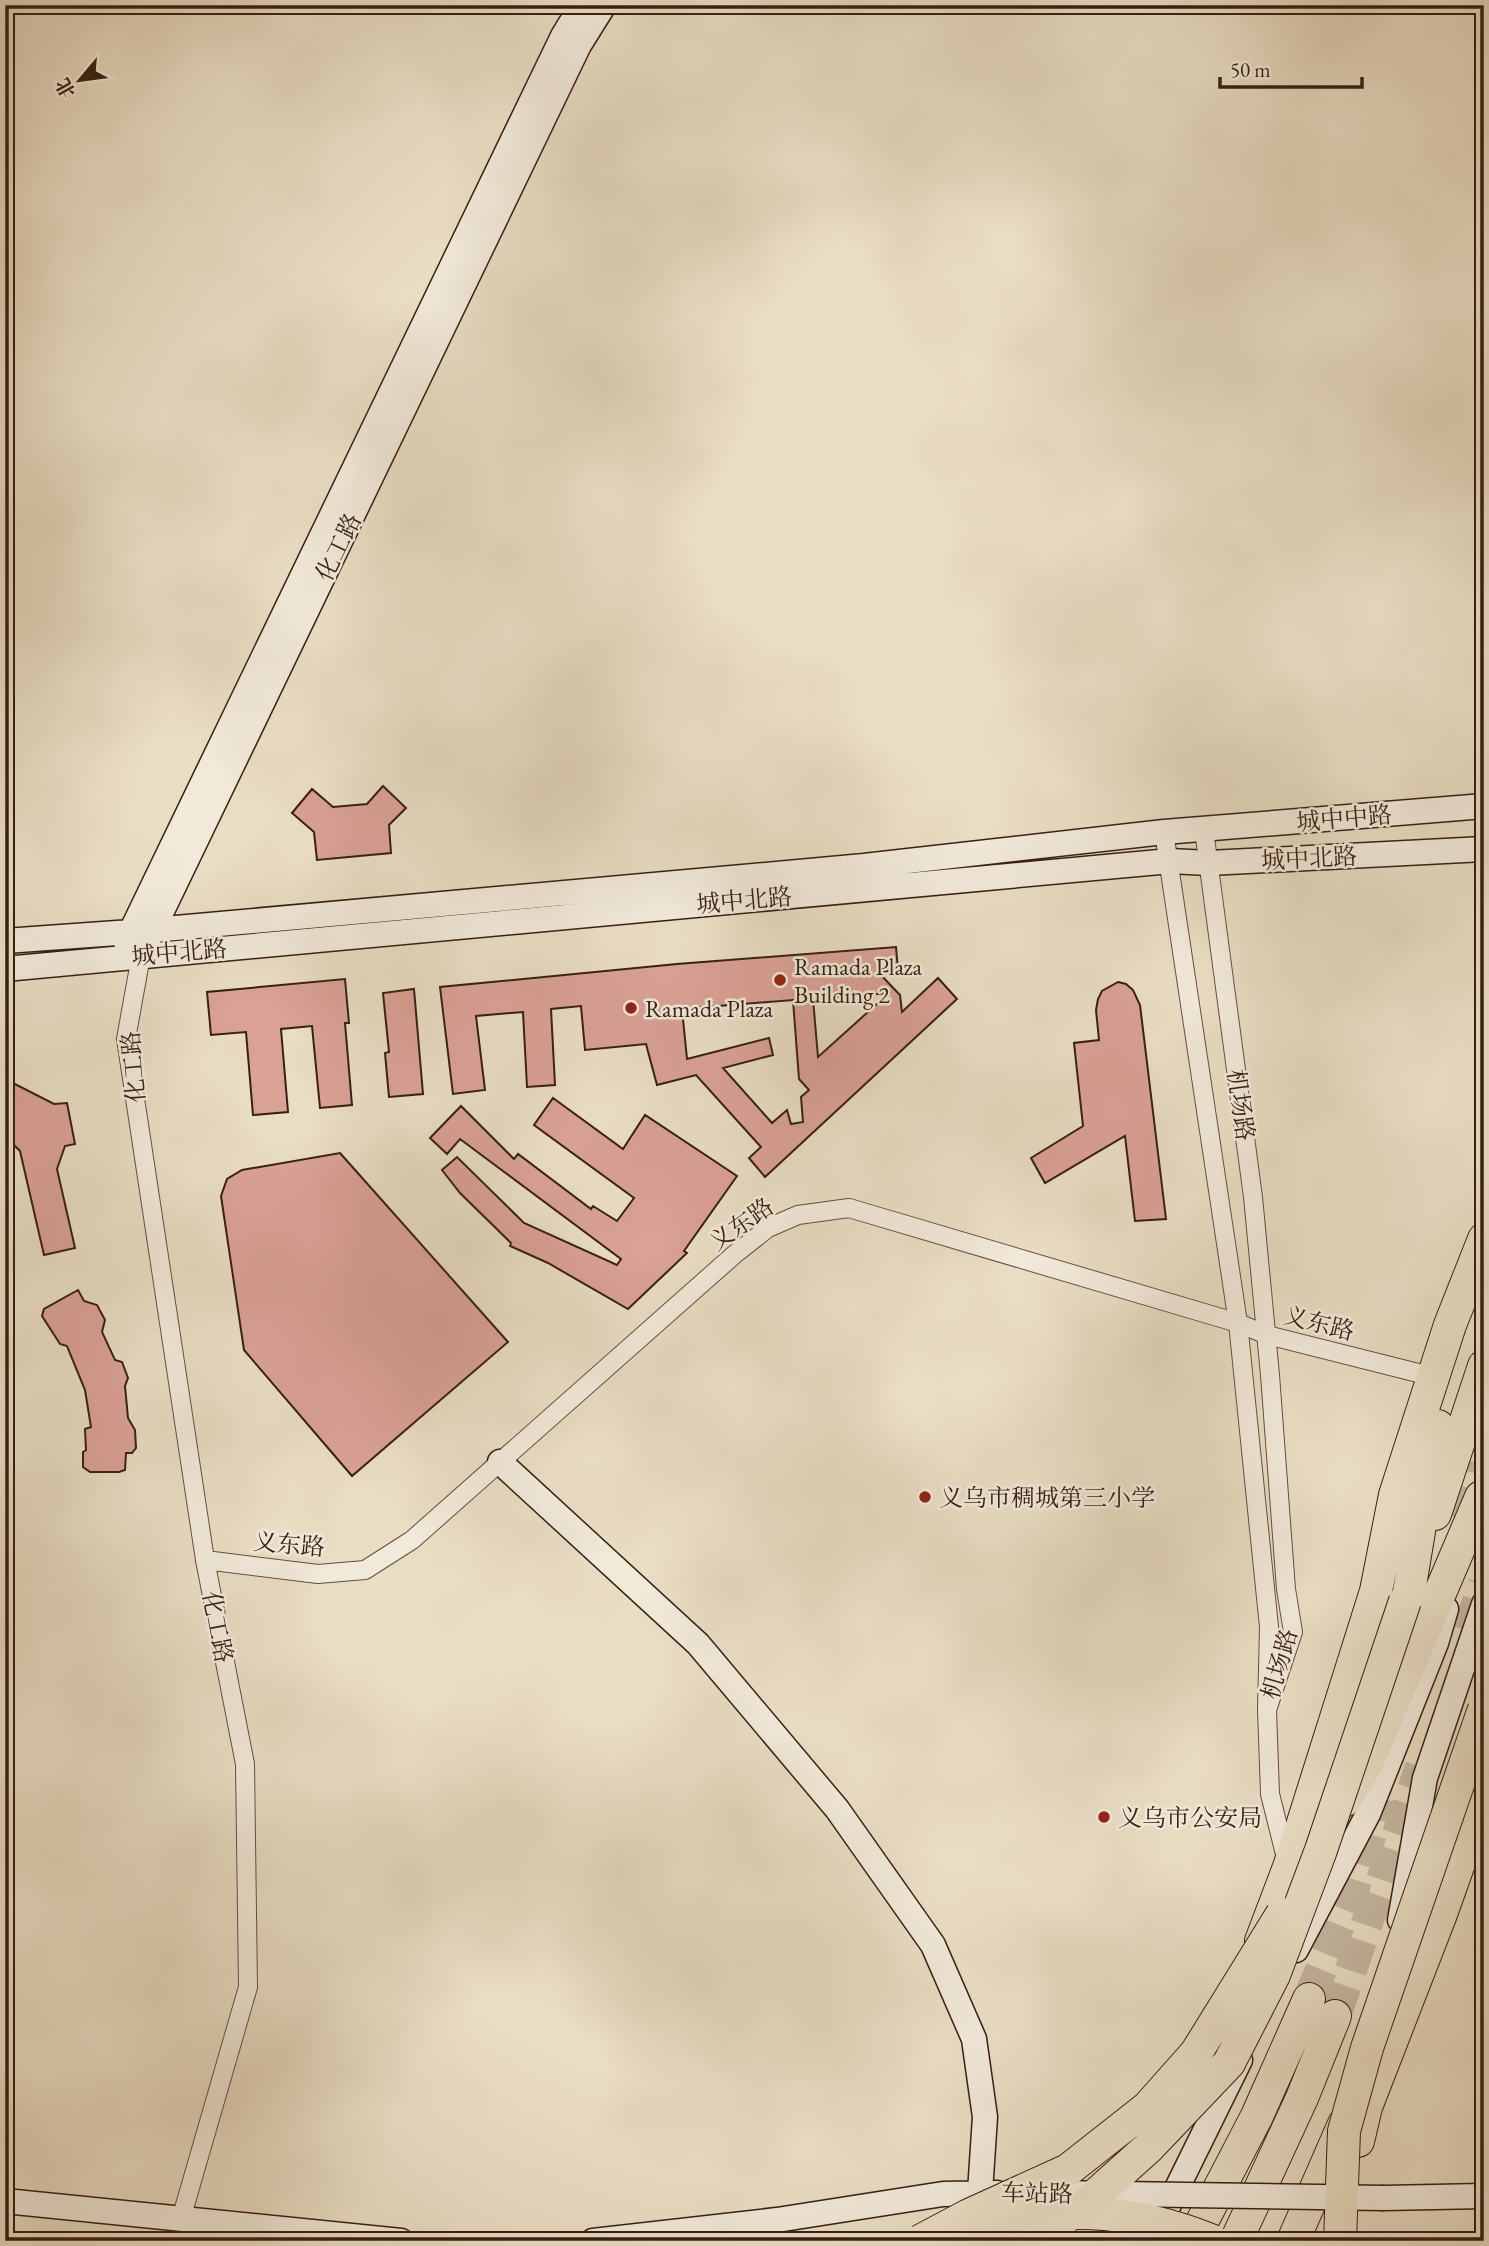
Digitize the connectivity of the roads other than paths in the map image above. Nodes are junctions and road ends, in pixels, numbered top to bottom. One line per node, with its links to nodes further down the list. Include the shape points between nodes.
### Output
1 (582, 5): 9 (street, 化工路, via 563,36)
2 (604, 5): 9 (street, 化工路, via 579,45)
3 (1484, 806): 4 (street, 城中中路)
4 (1204, 830): 5 (street, 城中北路); 8 (street, 机场路)
5 (1164, 832): 7 (street, 机场路); 9 (street, 城中北路, via 850,867)
6 (1484, 849): 8 (street, 城中北路)
7 (1170, 861): 8 (street, 城中北路); 11 (street, 城中北路); 15 (street, 机场路)
8 (1209, 863): 16 (street, 机场路)
9 (142, 931): 10 (street, 城中北路); 11 (street, 化工路)
10 (5, 941)
11 (130, 956): 12 (street, 城中北路); 21 (street, 化工路, via 126,1039)
12 (5, 969)
13 (1484, 1239): 18 (highway)
14 (1484, 1289): 22 (highway, via 1429,1456)
15 (1238, 1322): 16 (street, 义东路); 19 (street, 义东路, via 849,1208 798,1215 768,1228 735,1254); 25 (street, 机场路, via 1269,1627)
16 (1267, 1335): 18 (street, 义东路); 25 (street, 机场路, via 1293,1632)
17 (1484, 1366): 22 (highway)
18 (1434, 1377): 28 (highway, via 1395,1494 1376,1591)
19 (500, 1462): 21 (street, 义东路, via 412,1541 365,1570 318,1574); 33 (street, via 698,1644 837,1809 933,1945 974,2039 985,2117)
20 (1483, 1492): 29 (highway, via 1367,1764 1306,1865); 43 (street, via 1436,1643 1368,1814)
21 (205, 1560): 36 (street, 化工路, via 245,1764 248,1987)
22 (1407, 1597): 27 (highway, bridge)
23 (1484, 1604): 30 (street, via 1425,1778)
24 (1484, 1709): 32 (highway, bridge, via 1367,2049 1344,2131)
25 (1267, 1710): 28 (street, via 1270,1794)
26 (1484, 1793): 31 (highway)
27 (1321, 1850): 39 (highway, bridge, via 1196,2053 1148,2107 1068,2170); 41 (highway, bridge, via 1274,1975 1229,2063 1149,2147 1091,2199)
28 (1289, 1867): 29 (highway)
29 (1233, 2014): 42 (highway, via 1174,2131)
30 (1380, 2033): 31 (street); 47 (highway)
31 (1366, 2107): 48 (highway)
32 (1341, 2168): 49 (highway, bridge); 50 (highway, bridge)
33 (980, 2192): 34 (street, 车站路, bridge); 38 (street, 车站路)
34 (1484, 2196)
35 (5, 2201): 36 (street)
36 (181, 2218): 37 (street)
37 (401, 2241)
38 (593, 2241)
39 (920, 2241)
40 (945, 2241): 45 (highway, bridge, via 999,2222 1065,2211 1125,2214)
41 (1034, 2241)
42 (1084, 2241)
43 (1151, 2241)
44 (1192, 2241): 46 (highway, via 1257,2116 1322,2008 1302,2098)
45 (1213, 2241)
46 (1236, 2241)
47 (1293, 2241)
48 (1333, 2241)
49 (1340, 2241)
50 (1361, 2241)

